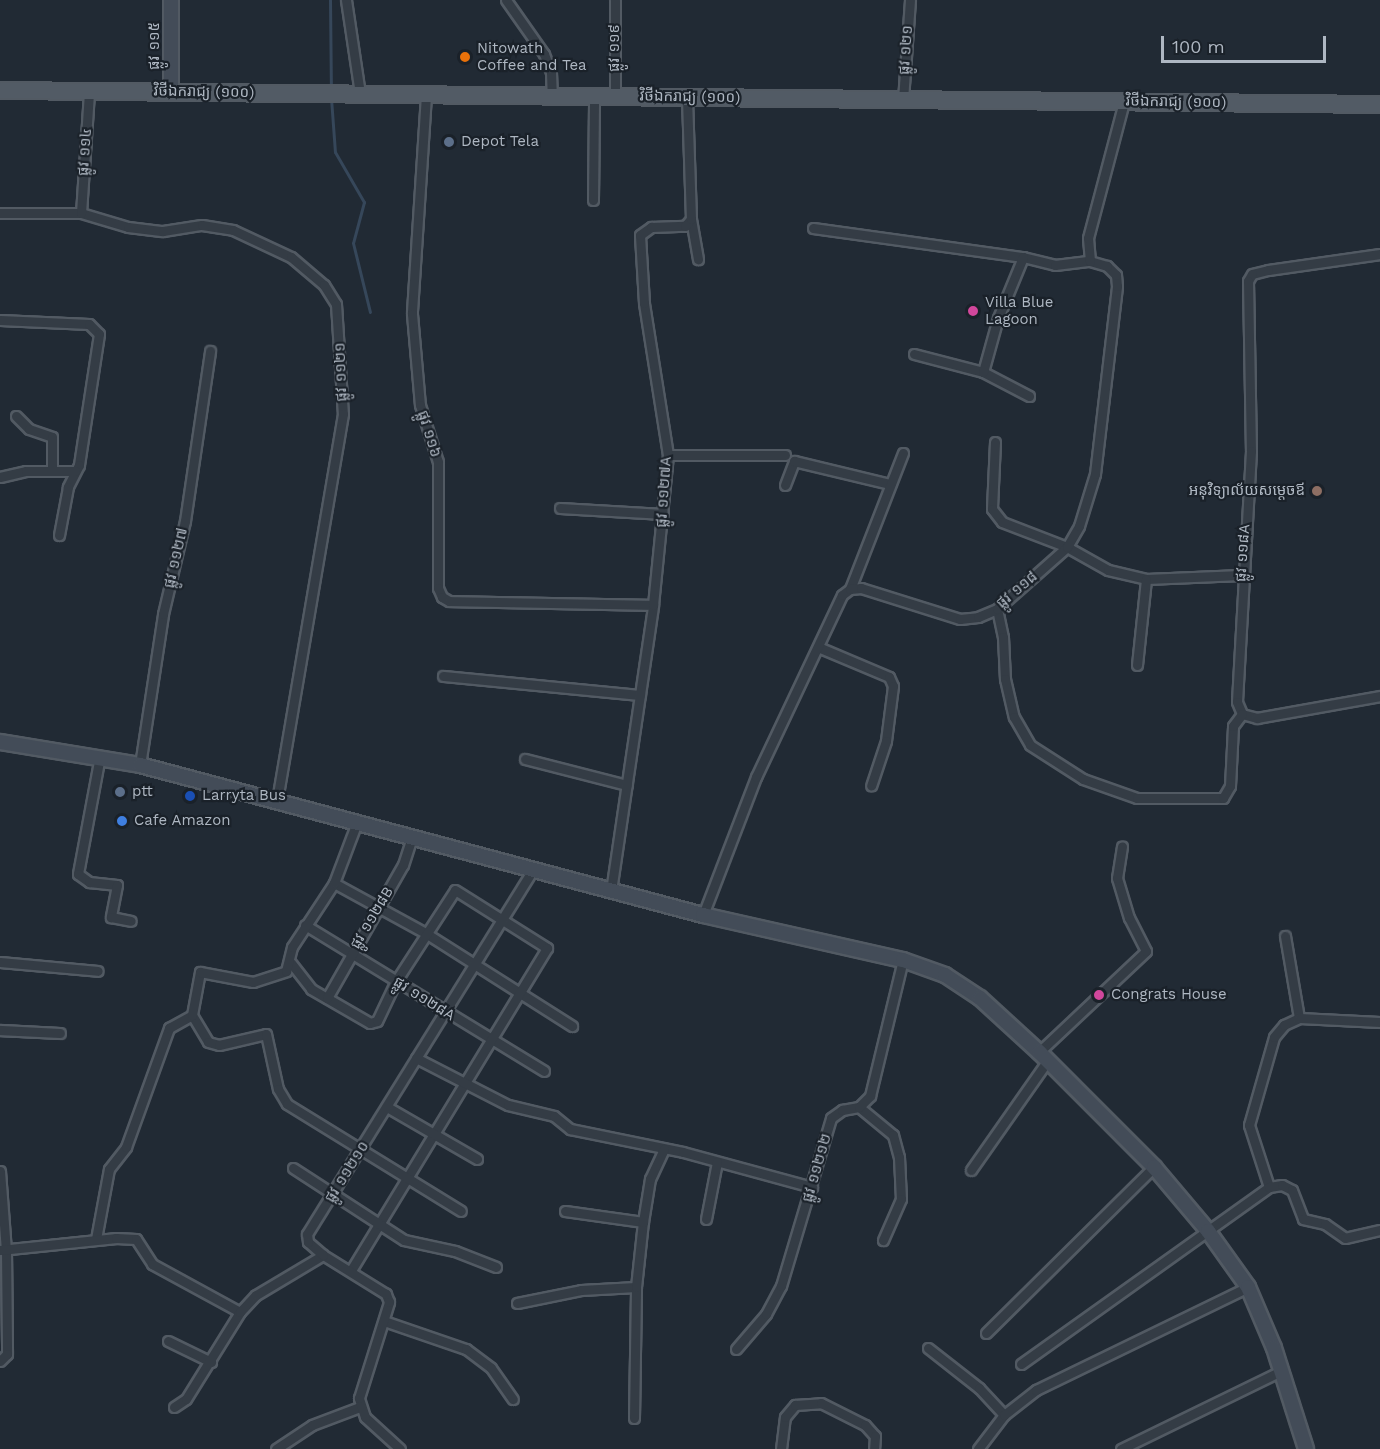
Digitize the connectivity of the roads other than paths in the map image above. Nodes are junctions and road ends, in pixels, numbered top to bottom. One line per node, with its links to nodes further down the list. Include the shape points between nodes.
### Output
1 (171, 0): 8 (main road, ផ្លូវ ១១៥)
2 (346, 0): 9 (street)
3 (506, 0): 11 (street, via 544,54 551,72)
4 (615, 0): 13 (street, ផ្លូវ ១១៩)
5 (910, 0): 15 (street, ផ្លូវ ១២១)
6 (0, 90): 7 (main road, វិថីឯករាជ្យ (១០០))
7 (89, 91): 8 (main road, វិថីឯករាជ្យ (១០០)); 20 (street, ផ្លូវ ១១៤)
8 (171, 92): 9 (main road, វិថីឯករាជ្យ (១០០))
9 (352, 94): 10 (main road, វិថីឯករាជ្យ (១០០))
10 (426, 95): 11 (main road, វិថីឯករាជ្យ (១០០)); 49 (street, ផ្លូវ ១១៦, via 412,314 420,405 438,462 438,588 442,597 449,602)
11 (552, 96): 12 (main road, វិថីឯករាជ្យ (១០០))
12 (594, 96): 13 (main road, វិថីឯករាជ្យ (១០០)); 18 (street)
13 (615, 97): 14 (main road, វិថីឯករាជ្យ (១០០))
14 (687, 97): 15 (main road, វិថីឯករាជ្យ (១០០)); 21 (street)
15 (903, 100): 16 (main road, វិថីឯករាជ្យ (១០០))
16 (1124, 102): 17 (main road, វិថីឯករាជ្យ (១០០)); 26 (street, via 1102,194 1092,218 1088,238)
17 (1380, 104)
18 (593, 200)
19 (0, 213): 20 (street, ផ្លូវ ១១២១)
20 (81, 213): 63 (street, ផ្លូវ ១១២១, via 128,228 164,231 202,225 233,230 291,257 324,285 336,304 343,414)
21 (691, 219): 25 (street); 35 (street, ផ្លូវ ១១២៧A, via 685,226 651,227 640,235 646,314)
22 (813, 228): 24 (street)
23 (1380, 254): 46 (street, ផ្លូវ ១១៨A, via 1286,266 1252,274 1248,281 1251,451)
24 (1023, 257): 26 (street, via 1055,265); 30 (street, via 998,318)
25 (698, 259)
26 (1090, 261): 45 (street, ផ្លូវ ១១៨, via 1107,266 1116,275 1118,286 1095,474 1079,526)
27 (0, 320): 38 (street, via 96,327 99,348)
28 (210, 351): 60 (street, ផ្លូវ ១១២៧, via 185,521 163,614)
29 (914, 354): 30 (street)
30 (983, 372): 31 (street)
31 (1029, 396)
32 (16, 416): 37 (street, via 29,429 52,437)
33 (994, 442): 45 (street, via 994,516)
34 (903, 453): 40 (street)
35 (668, 455): 36 (street); 43 (street, ផ្លូវ ១១២៧A)
36 (785, 455)
37 (52, 470): 38 (street); 39 (street)
38 (75, 471): 44 (street)
39 (0, 477)
40 (890, 484): 41 (street, via 794,461); 48 (street)
41 (785, 485)
42 (560, 508): 43 (street)
43 (663, 514): 49 (street, ផ្លូវ ១១២៧A)
44 (59, 535)
45 (1067, 547): 47 (street, via 1108,570); 50 (street, ផ្លូវ ១១៨)
46 (1241, 575): 47 (street); 56 (street, ផ្លូវ ១១៨A, via 1237,702)
47 (1146, 579): 52 (street)
48 (850, 589): 50 (street, ផ្លូវ ១១៨, via 861,588 960,619); 51 (street, via 842,595)
49 (653, 605): 54 (street, ផ្លូវ ១១២៧A)
50 (997, 609): 56 (street, via 1014,717 1030,745 1083,778 1137,798 1223,798 1230,786 1233,726)
51 (818, 647): 62 (street, via 889,677 893,686 886,741); 71 (street, via 756,777)
52 (1137, 665)
53 (443, 676): 54 (street)
54 (640, 695): 61 (street, ផ្លូវ ១១២៧A)
55 (1380, 696): 56 (street, via 1257,718)
56 (1242, 714)
57 (0, 742): 58 (main road)
58 (100, 756): 60 (main road); 73 (street, via 78,874 89,882 117,885 111,917)
59 (525, 759): 61 (street)
60 (140, 765): 63 (main road)
61 (627, 785): 69 (street, ផ្លូវ ១១២៧A)
62 (871, 786)
63 (277, 800): 64 (main road)
64 (357, 822): 65 (main road); 68 (street)
65 (412, 837): 67 (main road); 70 (street, ផ្លូវ ១១២៨B, via 403,866)
66 (1122, 846): 94 (street, via 1117,878 1129,918 1146,951)
67 (532, 871): 69 (main road); 72 (street, ផ្លូវ ១១២១០)
68 (334, 883): 70 (street); 74 (street)
69 (611, 891): 71 (main road)
70 (380, 906): 75 (street); 77 (street, ផ្លូវ ១១២៨B)
71 (703, 915): 78 (main road)
72 (502, 920): 75 (street, via 455,890); 81 (street, ផ្លូវ ១១២១០); 84 (street, via 547,948)
73 (131, 921)
74 (305, 925): 77 (street, ផ្លូវ ១១២៨A); 80 (street, via 292,947)
75 (427, 934): 81 (street); 83 (street)
76 (1285, 936): 88 (street)
77 (350, 954): 83 (street, ផ្លូវ ១១២៨A); 85 (street, ផ្លូវ ១១២៨B)
78 (903, 960): 94 (main road, via 945,975 980,998); 99 (street, via 870,1096)
79 (0, 963): 82 (street)
80 (291, 963): 85 (street, via 303,983); 87 (street, via 286,971 265,980 200,972)
81 (473, 966): 84 (street); 86 (street, ផ្លូវ ១១២១០)
82 (98, 970)
83 (396, 981): 85 (street, via 377,1021 370,1023); 86 (street, ផ្លូវ ១១២៨A)
84 (518, 994): 90 (street); 93 (street)
85 (327, 998)
86 (444, 1013): 93 (street, ផ្លូវ ១១២៨A); 95 (street, ផ្លូវ ១១២១០)
87 (192, 1016): 101 (street, via 208,1042 219,1045 266,1034 282,1100); 120 (street, via 169,1028 126,1147 109,1169)
88 (1299, 1018): 89 (street); 111 (street, via 1284,1025 1274,1037 1249,1125)
89 (1380, 1022)
90 (572, 1026)
91 (0, 1030): 92 (street)
92 (60, 1033)
93 (490, 1040): 96 (street, ផ្លូវ ១១២៨A); 97 (street)
94 (1043, 1056): 105 (main road); 107 (street)
95 (416, 1058): 97 (street); 98 (street, ផ្លូវ ១១២១០)
96 (544, 1071)
97 (464, 1085): 100 (street); 102 (street, via 508,1106 554,1116 570,1129)
98 (387, 1107): 100 (street); 101 (street, ផ្លូវ ១១២១០)
99 (859, 1107): 110 (street, ផ្លូវ ១១២១២, via 842,1110 831,1118); 121 (street, via 893,1135 899,1157 901,1199)
100 (434, 1135): 103 (street); 109 (street)
101 (362, 1148): 109 (street); 112 (street, ផ្លូវ ១១២១០)
102 (664, 1149): 104 (street); 116 (street, via 650,1179)
103 (477, 1159)
104 (717, 1162): 110 (street); 115 (street)
105 (1154, 1167): 119 (main road); 131 (street)
106 (293, 1168): 112 (street)
107 (971, 1170)
108 (0, 1171): 122 (street)
109 (408, 1179): 113 (street); 117 (street)
110 (812, 1187): 134 (street, ផ្លូវ ១១២១២, via 781,1286 766,1314)
111 (1269, 1187): 118 (street, via 1282,1185 1292,1190 1302,1219 1325,1224 1345,1238); 119 (street)
112 (332, 1197): 117 (street); 123 (street, ផ្លូវ ១១២១០, via 307,1234 308,1242)
113 (461, 1211)
114 (565, 1211): 116 (street)
115 (706, 1219)
116 (643, 1222): 126 (street)
117 (379, 1226): 124 (street, via 419,1245 455,1251); 125 (street)
118 (1380, 1230)
119 (1209, 1231): 127 (main road); 137 (street)
120 (96, 1239): 122 (street); 129 (street, via 136,1239 152,1264)
121 (883, 1240)
122 (3, 1250): 135 (street, via 7,1354)
123 (323, 1255): 125 (street, ផ្លូវ ១១២១០); 129 (street, via 256,1295)
124 (496, 1267)
125 (351, 1270): 130 (street, ផ្លូវ ១១២១០, via 386,1294 389,1302)
126 (636, 1287): 128 (street, via 581,1290); 143 (street)
127 (1248, 1287): 138 (main road); 142 (street, via 1036,1390)
128 (517, 1303)
129 (240, 1312): 136 (street)
130 (384, 1321): 139 (street, via 466,1349 491,1368); 141 (street, ផ្លូវ ១១២១០, via 359,1398)
131 (986, 1333)
132 (168, 1341): 136 (street)
133 (928, 1348): 142 (street, via 979,1388)
134 (736, 1349)
135 (0, 1360)
136 (211, 1362): 140 (street, via 186,1399)
137 (1021, 1364)
138 (1281, 1371): 149 (street); 150 (main road)
139 (513, 1399)
140 (174, 1407)
141 (360, 1407): 144 (street, via 312,1425); 145 (street, via 364,1417)
142 (1004, 1415): 148 (street)
143 (634, 1418)
144 (276, 1449)
145 (400, 1449)
146 (781, 1449): 147 (street, via 785,1417 795,1405 821,1403 865,1425 875,1436)
147 (874, 1449)
148 (978, 1449)
149 (1122, 1449)
150 (1306, 1449)

